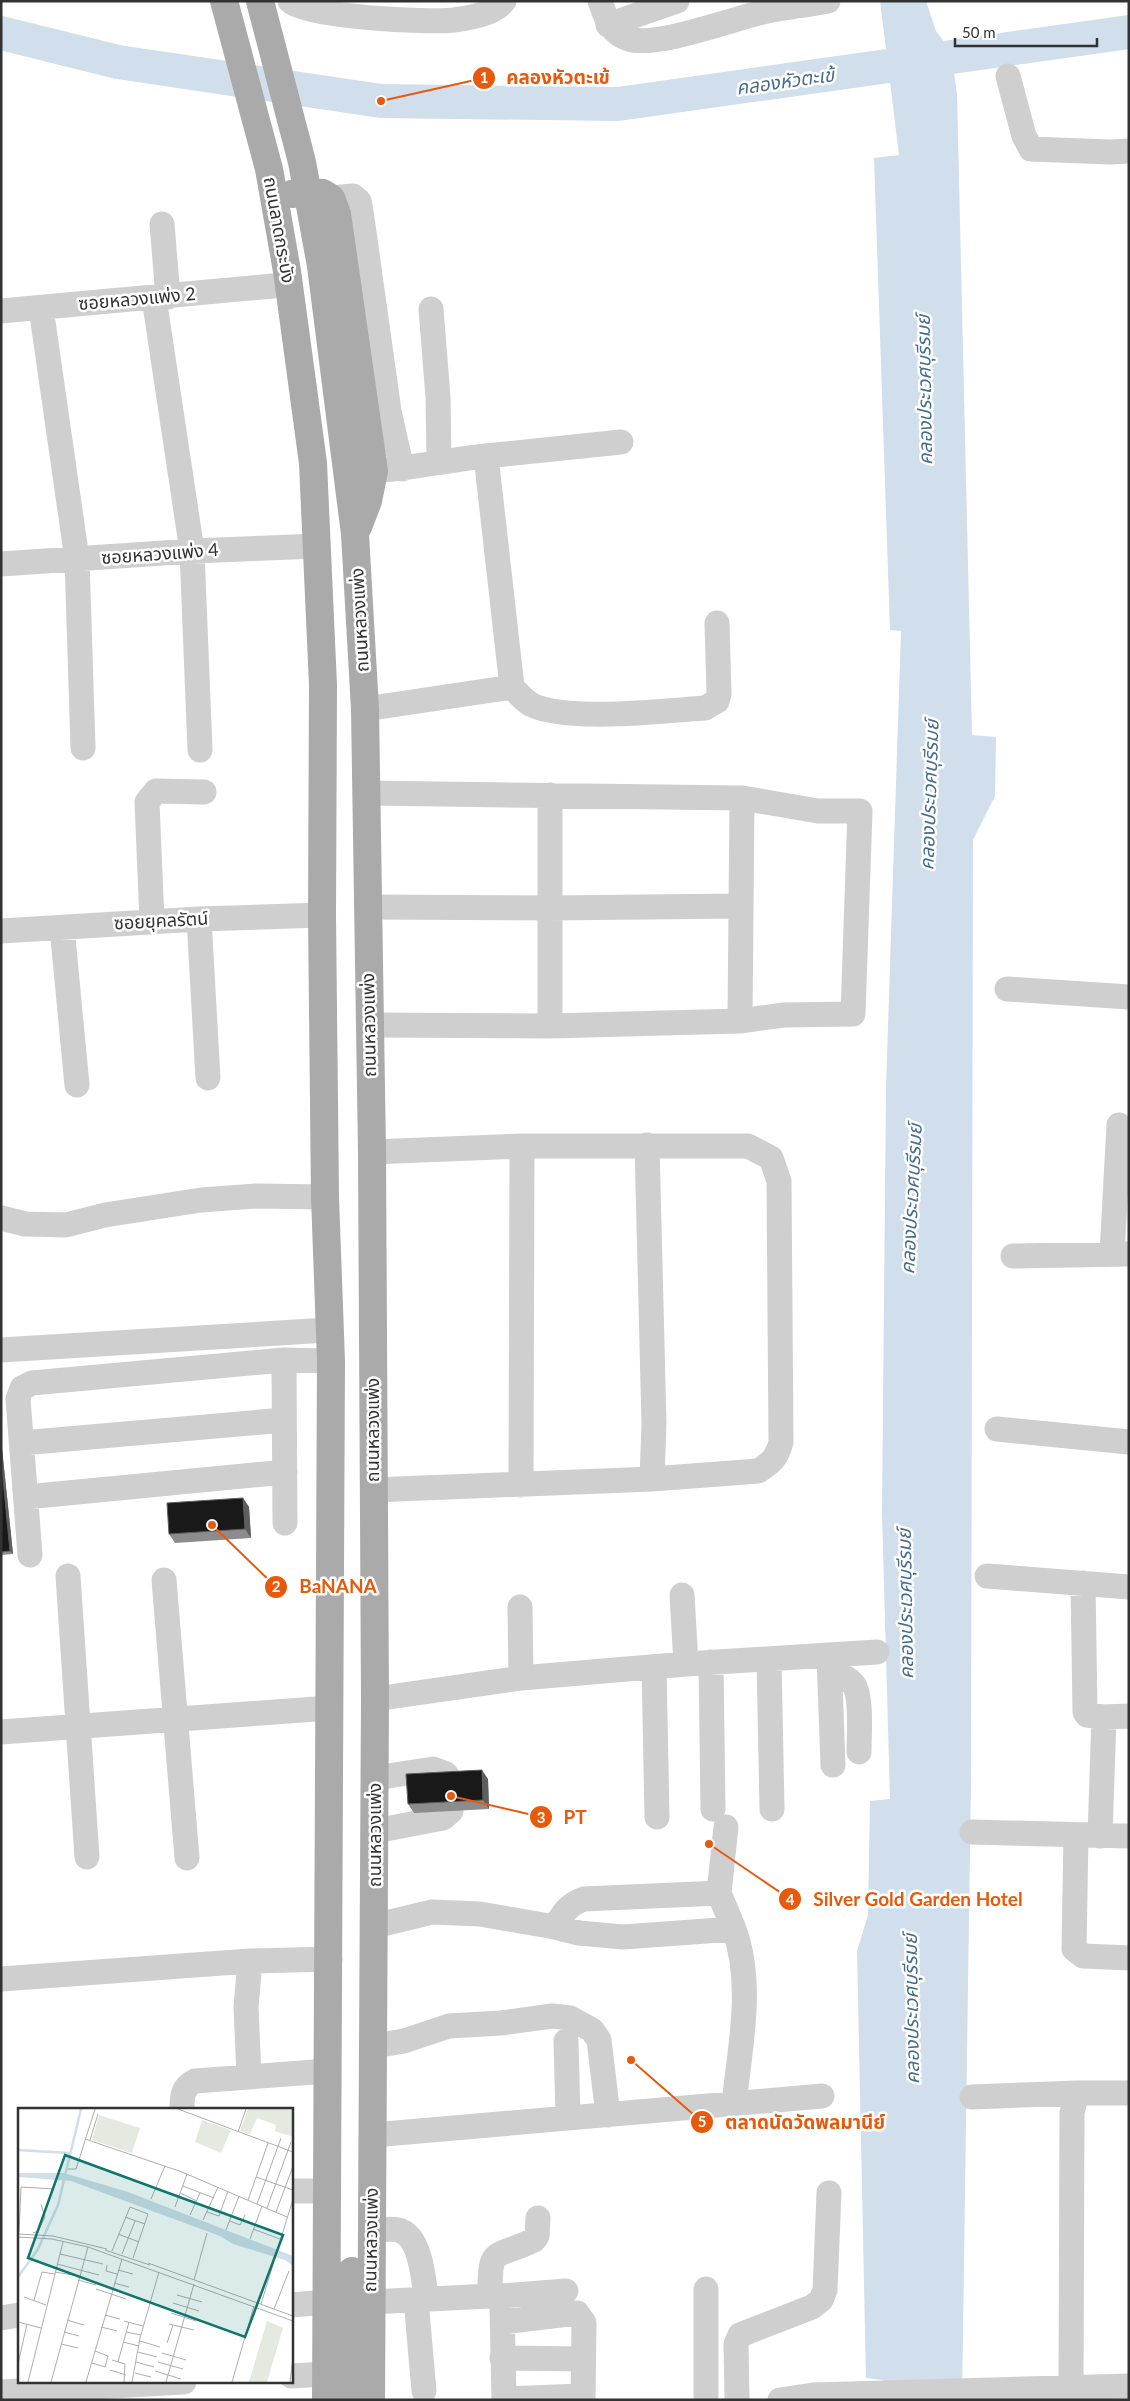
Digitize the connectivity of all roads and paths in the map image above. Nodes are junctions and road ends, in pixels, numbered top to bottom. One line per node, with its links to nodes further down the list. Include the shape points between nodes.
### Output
1 (224, 1): 28 (main road, ถนนลาดกระบัง, via 269,169 287,271 313,463)
2 (237, 1): 134 (main road, via 288,205 306,305 324,453 333,600 335,1135 345,1592 346,2034)
3 (250, 1): 160 (main road, via 283,122 301,212 332,443 356,793 357,2052)
4 (260, 1): 23 (main road, ถนนลาดกระบัง, via 302,162 321,266)
5 (290, 1): 6 (street, via 293,5 318,12 415,21 454,20 495,9)
6 (504, 1)
7 (600, 1): 11 (street)
8 (677, 1): 11 (street)
9 (828, 1): 10 (street)
10 (765, 6): 11 (street, via 651,39 627,38)
11 (608, 25)
12 (1008, 76): 13 (street, via 1024,136 1031,150)
13 (1129, 151)
14 (331, 198): 16 (main road, via 323,193 309,192 274,196 267,201 264,208); 25 (street, via 353,196 359,201 389,411); 26 (main road, via 337,214)
15 (162, 224): 17 (street)
16 (273, 286): 17 (street, ซอยหลวงแพ่ง 2); 28 (main road, via 296,465)
17 (161, 298): 18 (street, ซอยหลวงแพ่ง 2); 29 (street)
18 (41, 308): 20 (street, ซอยหลวงแพ่ง 2); 30 (street)
19 (431, 309): 24 (street)
20 (1, 311)
21 (621, 442): 22 (street)
22 (486, 456): 24 (street); 33 (street)
23 (346, 461): 27 (main road, ถนนหลวงแพ่ง)
24 (439, 461): 25 (street)
25 (402, 469): 26 (street)
26 (374, 472): 27 (main road)
27 (356, 534): 34 (main road, ถนนหลวงแพ่ง)
28 (318, 545): 29 (street, ซอยหลวงแพ่ง 4); 44 (main road, via 323,685)
29 (192, 551): 30 (street, ซอยหลวงแพ่ง 4); 36 (street)
30 (77, 559): 31 (street, ซอยหลวงแพ่ง 4); 35 (street)
31 (1, 564)
32 (717, 623): 33 (street, via 719,694 717,701 705,708 571,714 534,706)
33 (512, 687): 34 (street)
34 (365, 709): 38 (main road, ถนนหลวงแพ่ง)
35 (83, 748)
36 (200, 750)
37 (204, 792): 46 (street, via 156,791 147,802)
38 (366, 793): 39 (street); 42 (main road, ถนนหลวงแพ่ง)
39 (550, 795): 40 (street); 43 (street)
40 (742, 798): 41 (street); 51 (street, via 818,811 860,810 853,1014 784,1015)
41 (741, 906): 43 (street); 51 (street)
42 (367, 907): 43 (street); 52 (main road, ถนนหลวงแพ่ง)
43 (550, 908): 53 (street)
44 (322, 915): 45 (street, ซอยยุคลรัตน์); 60 (main road)
45 (199, 919): 46 (street, ซอยยุคลรัตน์); 54 (street)
46 (152, 921): 47 (street, ซอยยุคลรัตน์)
47 (62, 928): 48 (street, ซอยยุคลรัตน์); 55 (street)
48 (1, 931)
49 (1007, 989): 50 (street)
50 (1129, 997)
51 (740, 1022): 53 (street)
52 (370, 1025): 53 (street); 59 (main road, ถนนหลวงแพ่ง)
53 (550, 1026)
54 (208, 1078)
55 (77, 1085)
56 (1120, 1125): 62 (street)
57 (646, 1145): 58 (street); 73 (street, via 654,1424); 73 (street, via 748,1146 771,1158 779,1181 781,1442 778,1455 758,1471)
58 (522, 1146): 59 (street); 74 (street)
59 (372, 1152): 75 (main road, ถนนหลวงแพ่ง)
60 (325, 1197): 61 (street, via 257,1196 202,1200 105,1215 66,1225 26,1224); 64 (main road)
61 (1, 1218)
62 (1120, 1254): 63 (street)
63 (1013, 1256)
64 (328, 1330): 65 (street); 67 (main road)
65 (1, 1350)
66 (284, 1360): 67 (street); 68 (street); 71 (street, via 32,1383 22,1388 18,1399)
67 (331, 1361): 94 (main road)
68 (284, 1420): 71 (street); 72 (street)
69 (997, 1429): 70 (street)
70 (1129, 1442)
71 (22, 1443): 76 (street)
72 (285, 1472): 76 (street); 77 (street)
73 (652, 1479): 74 (street)
74 (521, 1486): 75 (street)
75 (373, 1490): 93 (main road, ถนนหลวงแพ่ง)
76 (26, 1497): 78 (street)
77 (285, 1523)
78 (30, 1555)
79 (68, 1576): 98 (street)
80 (987, 1576): 82 (street)
81 (164, 1580): 97 (street)
82 (1083, 1583): 83 (street); 96 (street, via 1084,1709 1087,1715)
83 (1129, 1587)
84 (682, 1595): 90 (street)
85 (520, 1607): 92 (street)
86 (877, 1652): 89 (street)
87 (769, 1659): 88 (street); 89 (street); 104 (street)
88 (710, 1662): 90 (street); 113 (street, via 720,1818)
89 (829, 1663): 100 (street, via 848,1679 858,1696); 101 (street)
90 (686, 1664): 91 (street)
91 (654, 1666): 92 (street); 106 (street)
92 (521, 1678): 93 (street)
93 (375, 1699): 102 (main road, ถนนหลวงแพ่ง)
94 (330, 1708): 97 (street); 118 (main road)
95 (1129, 1716): 96 (street)
96 (1104, 1717): 109 (street)
97 (176, 1718): 98 (street); 112 (street)
98 (79, 1726): 99 (street); 111 (street)
99 (1, 1732)
100 (859, 1752)
101 (833, 1765)
102 (375, 1778): 103 (street, via 433,1769 446,1774); 107 (main road, ถนนหลวงแพ่ง)
103 (450, 1782)
104 (772, 1809)
105 (451, 1811): 107 (street, via 442,1818)
106 (658, 1817)
107 (374, 1831): 114 (main road, ถนนหลวงแพ่ง)
108 (972, 1832): 109 (street)
109 (1088, 1836): 110 (street); 117 (street, via 1074,1949 1082,1956)
110 (1129, 1836)
111 (87, 1857)
112 (187, 1858)
113 (720, 1893): 115 (street, via 584,1899 564,1910); 116 (street)
114 (374, 1926): 115 (street, via 432,1912 480,1914); 122 (main road, ถนนหลวงแพ่ง)
115 (554, 1927): 116 (street, via 579,1933 623,1936)
116 (734, 1929): 129 (street, via 743,1985)
117 (1129, 1958)
118 (330, 1959): 119 (street); 123 (main road)
119 (250, 1961): 120 (street); 124 (street, via 246,2007)
120 (1, 1979)
121 (566, 2041): 132 (street)
122 (374, 2046): 131 (street, via 404,2041 449,2026 552,2016 570,2018 592,2030 599,2040); 133 (main road, ถนนหลวงแพ่ง)
123 (328, 2071): 124 (street); 134 (main road)
124 (249, 2077): 130 (street, via 216,2078 187,2085 183,2090)
125 (1076, 2093): 126 (street); 128 (street); 155 (street, via 1072,2114)
126 (1129, 2093)
127 (822, 2096): 129 (street)
128 (972, 2096)
129 (734, 2103): 131 (street)
130 (182, 2108)
131 (608, 2115): 132 (street)
132 (568, 2117): 133 (street)
133 (373, 2135): 138 (main road, ถนนหลวงแพ่ง)
134 (328, 2178): 135 (street); 143 (main road)
135 (292, 2191)
136 (829, 2193): 163 (street, via 825,2290 821,2300 812,2307 740,2334 736,2344)
137 (538, 2218): 141 (street, via 534,2240 492,2259 490,2266)
138 (371, 2230): 142 (street, via 399,2230 416,2247 422,2265); 144 (main road, ถนนหลวงแพ่ง)
139 (706, 2289): 162 (street)
140 (566, 2291): 141 (street)
141 (496, 2296): 142 (street); 148 (street)
142 (421, 2299): 144 (street); 156 (street)
143 (328, 2302): 145 (street); 154 (main road)
144 (370, 2302): 161 (main road, ถนนหลวงแพ่ง)
145 (292, 2305)
146 (18, 2316): 147 (street)
147 (1, 2318)
148 (503, 2322): 149 (street); 150 (street, via 577,2312 584,2323)
149 (502, 2358): 150 (street); 159 (street)
150 (583, 2359): 158 (street)
151 (292, 2376): 154 (street)
152 (147, 2384): 157 (street)
153 (1129, 2386): 155 (street)
154 (326, 2387)
155 (1071, 2388): 164 (street, via 813,2395)
156 (424, 2391)
157 (1, 2392)
158 (583, 2398): 159 (street)
159 (504, 2399)
160 (349, 2400)
161 (371, 2400)
162 (706, 2400)
163 (737, 2400)
164 (780, 2400)

